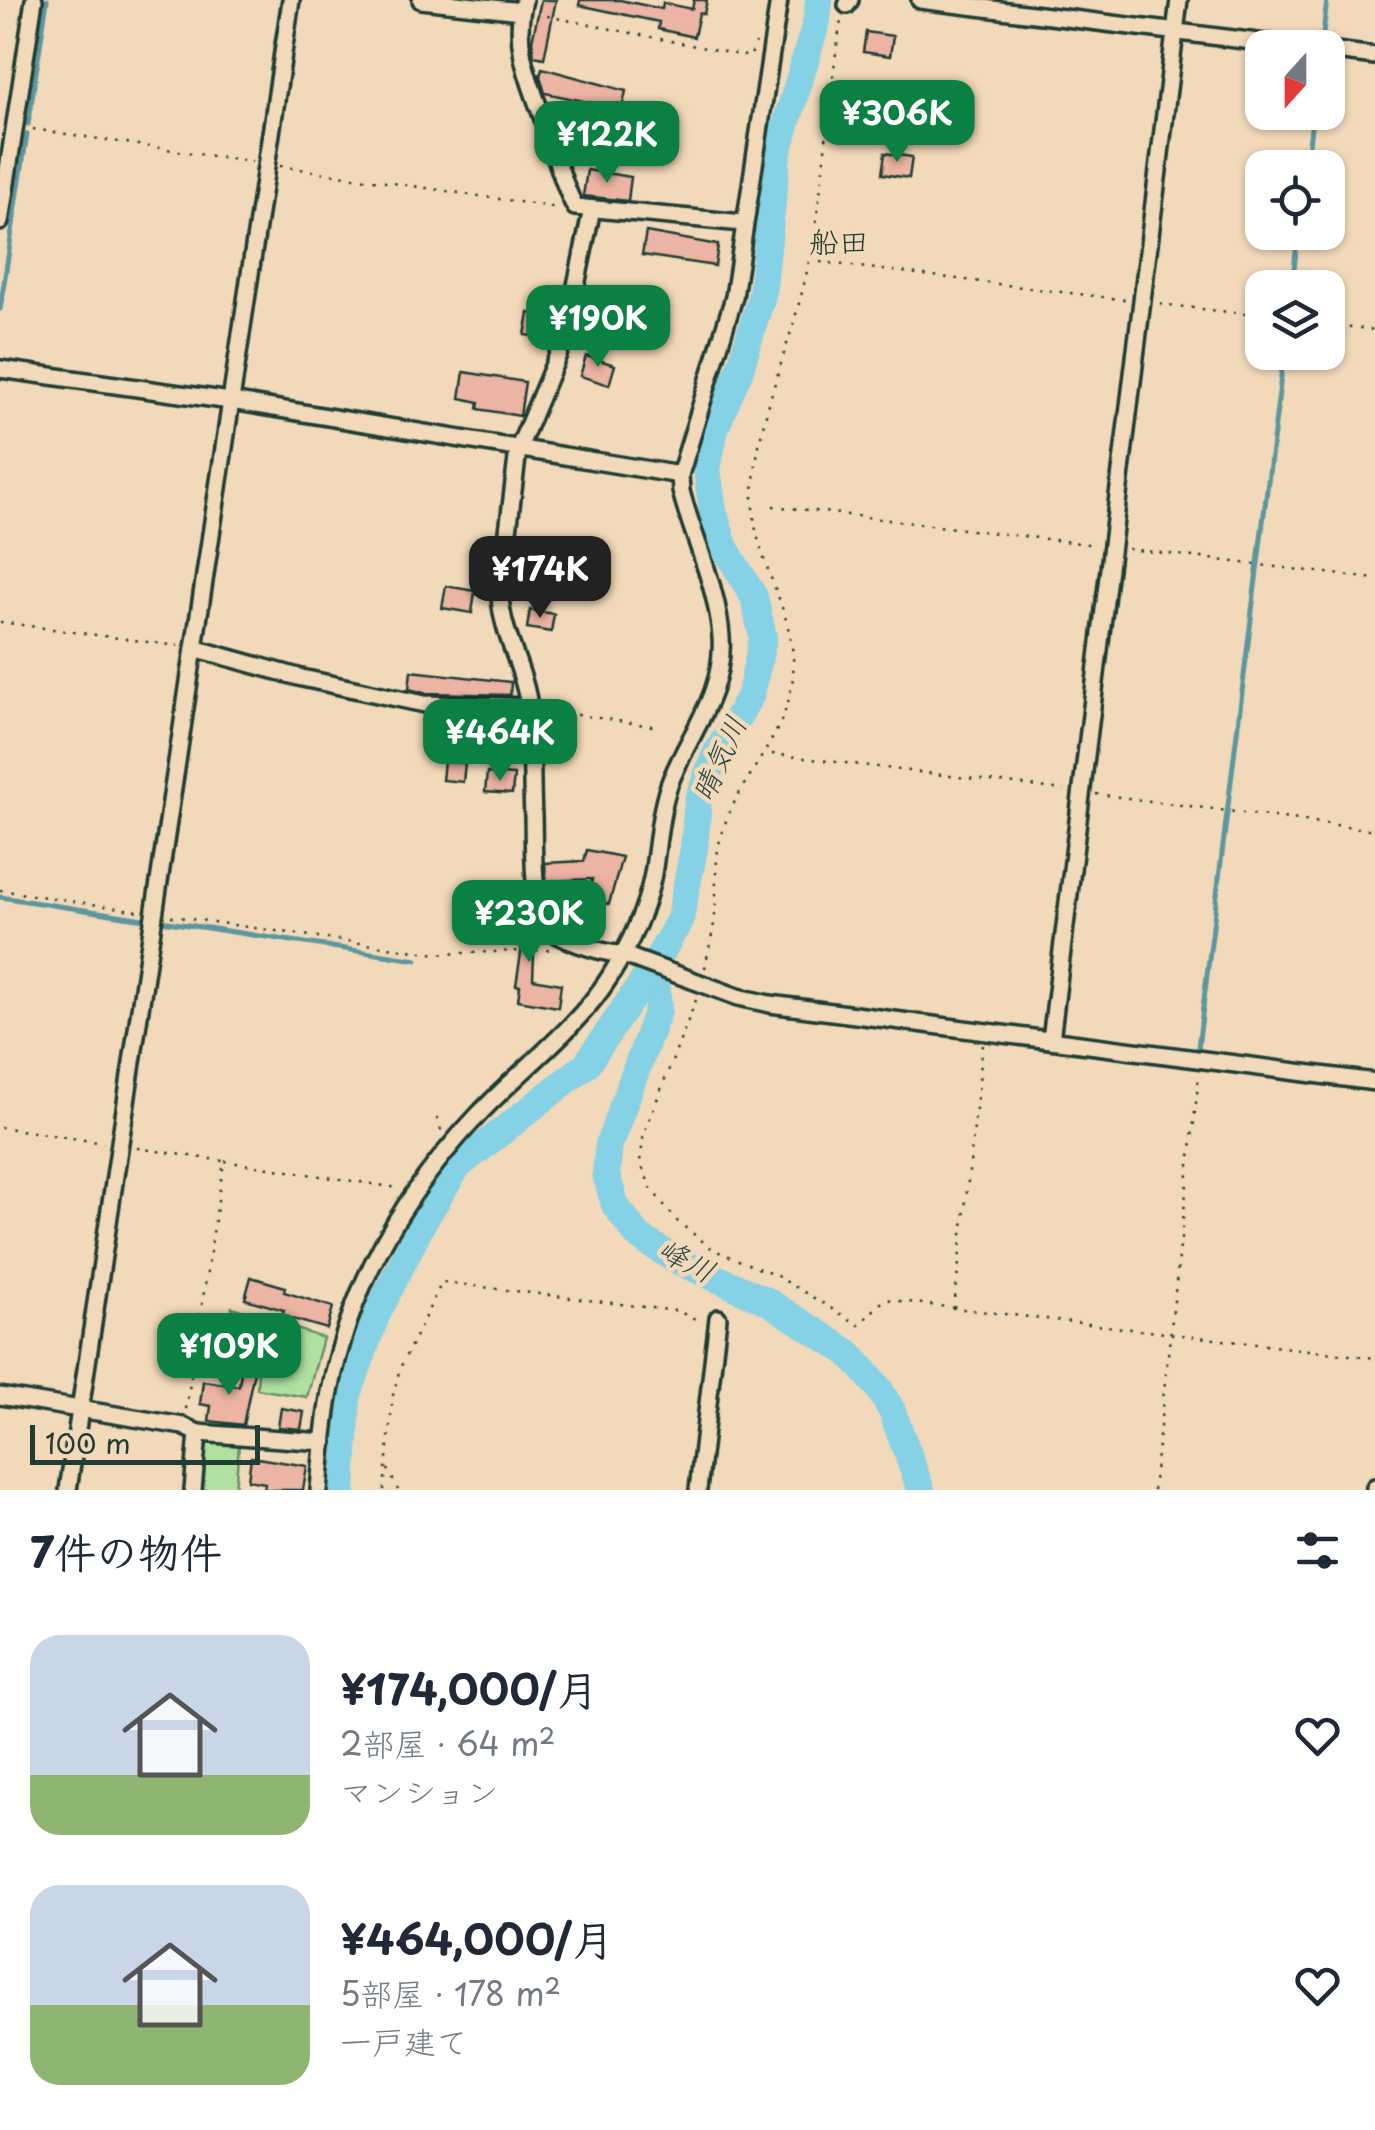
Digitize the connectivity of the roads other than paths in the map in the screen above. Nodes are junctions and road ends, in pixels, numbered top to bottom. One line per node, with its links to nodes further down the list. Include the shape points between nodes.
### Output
1 (34, 0): 13 (street)
2 (291, 0): 16 (street)
3 (420, 0): 7 (street)
4 (779, 0): 14 (street)
5 (920, 0): 8 (street)
6 (1179, 0): 8 (street)
7 (522, 5): 12 (street, via 522,61 562,182 575,207)
8 (1175, 31): 9 (street); 22 (street)
9 (1245, 40)
10 (1345, 52): 11 (street)
11 (1375, 56)
12 (592, 209): 14 (street); 17 (street, via 565,338)
13 (0, 222)
14 (743, 223): 18 (street, via 734,297)
15 (0, 369): 16 (street)
16 (232, 401): 17 (street); 19 (street)
17 (518, 450): 18 (street); 20 (street, via 500,596)
18 (680, 475): 21 (street, via 716,607 721,660 706,712 663,803 653,876)
19 (194, 648): 20 (street, via 424,704); 26 (street)
20 (529, 708): 21 (street, via 541,915 549,929)
21 (626, 956): 22 (street, via 770,1004); 28 (street, via 572,1025 480,1112 413,1193 351,1313)
22 (1051, 1040): 23 (street)
23 (1375, 1082)
24 (717, 1324): 32 (street)
25 (0, 1396): 26 (street)
26 (80, 1408): 27 (street); 29 (street)
27 (191, 1429): 28 (street); 30 (street)
28 (324, 1442): 31 (street)
29 (68, 1490)
30 (193, 1490)
31 (319, 1490)
32 (698, 1490)

